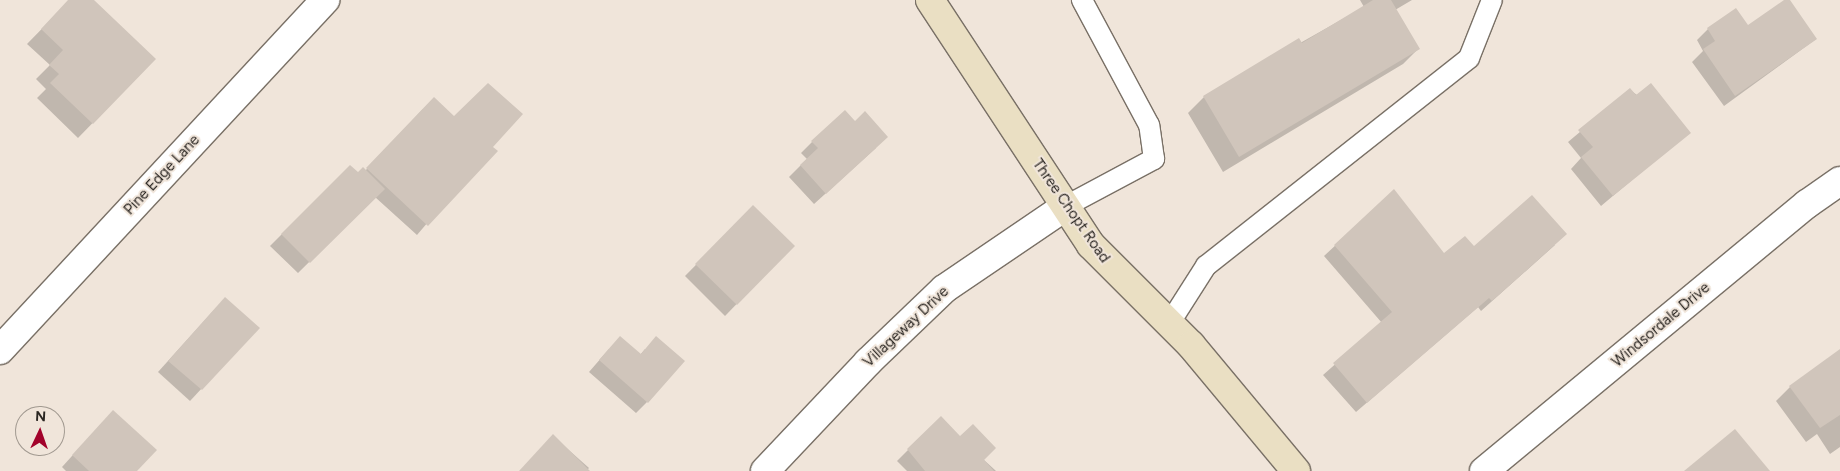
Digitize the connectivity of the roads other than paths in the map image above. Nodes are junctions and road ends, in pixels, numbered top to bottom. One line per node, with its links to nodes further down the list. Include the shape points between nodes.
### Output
1 (325, 0): 8 (street, Pine Edge Lane)
2 (930, 0): 6 (main road, Three Chopt Road)
3 (1082, 0): 6 (lane, via 1149,125 1154,159)
4 (1492, 0): 7 (lane, via 1469,58 1206,266)
5 (1840, 181): 11 (street, Windsordale Drive, via 1807,204)
6 (1066, 206): 7 (main road, Three Chopt Road, via 1108,265); 9 (street, Villageway Drive, via 944,290 868,362)
7 (1169, 324): 10 (main road, Three Chopt Road, via 1191,345)
8 (0, 350)
9 (765, 471)
10 (1296, 471)
11 (1484, 471)

